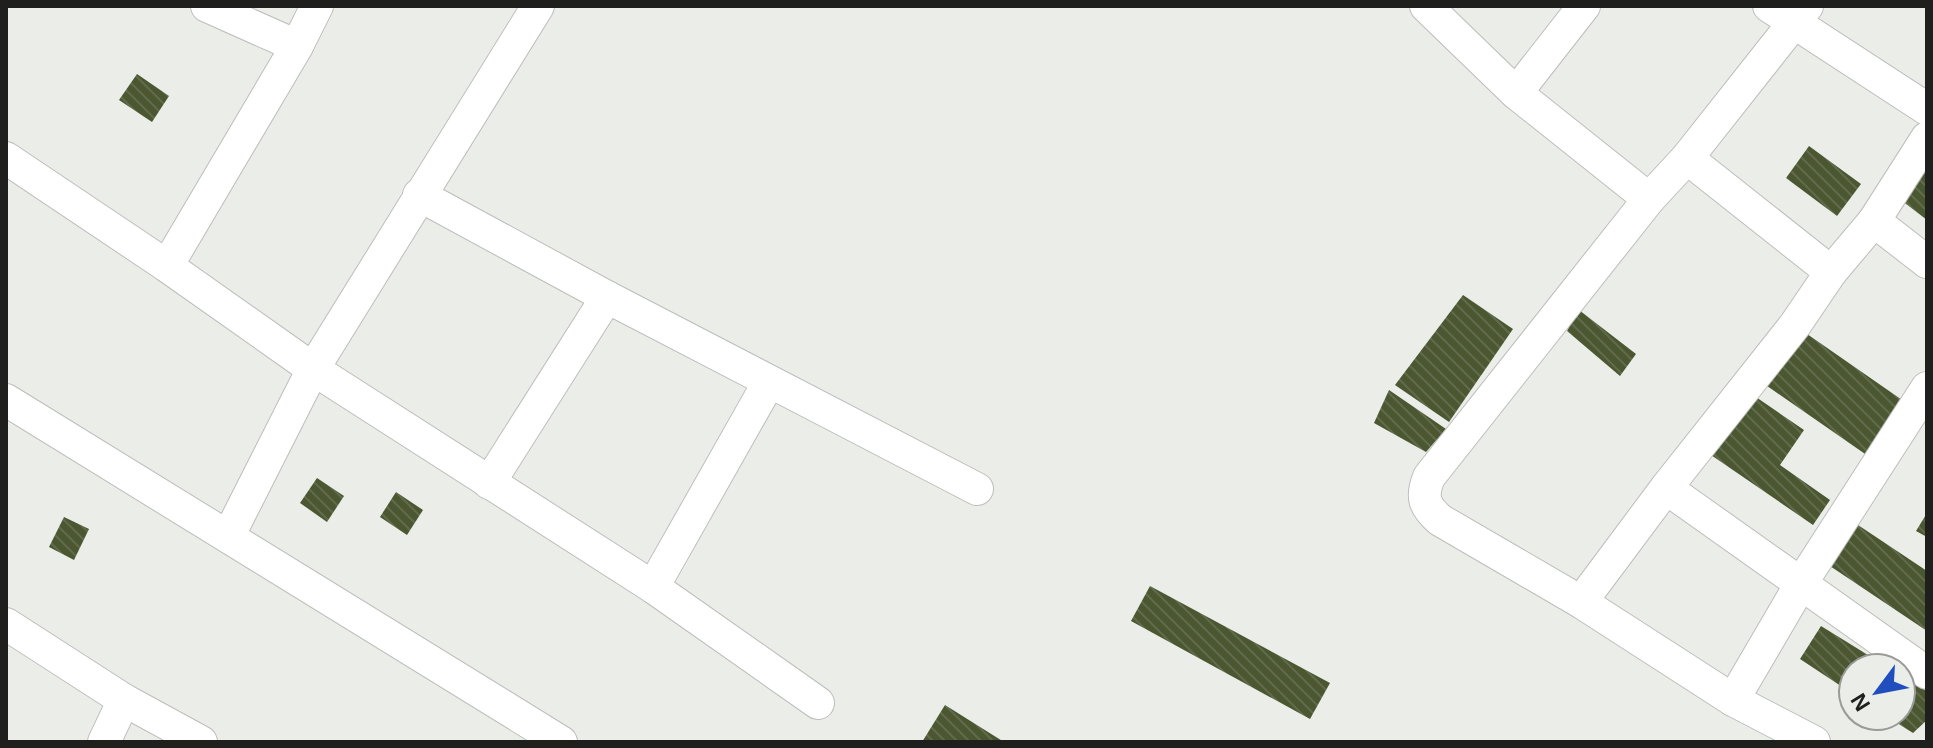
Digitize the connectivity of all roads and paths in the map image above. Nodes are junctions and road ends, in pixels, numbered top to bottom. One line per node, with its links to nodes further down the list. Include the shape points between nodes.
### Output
1 (207, 6): 7 (street)
2 (317, 6): 7 (street)
3 (538, 6): 13 (street)
4 (1426, 6): 8 (street)
5 (1584, 6): 8 (street)
6 (1790, 12): 9 (street); 12 (street)
7 (297, 46): 17 (street)
8 (1516, 93): 14 (street)
9 (1925, 103)
10 (1927, 138): 15 (street)
11 (6, 158): 17 (street)
12 (1687, 158): 14 (street); 18 (street)
13 (419, 195): 19 (street); 20 (street)
14 (1649, 199): 30 (street, via 1429,477 1423,492 1426,508 1440,520)
15 (1874, 221): 16 (street); 18 (street)
16 (1927, 262)
17 (167, 266): 20 (street)
18 (1831, 272): 25 (street)
19 (607, 297): 21 (street); 24 (street)
20 (313, 369): 24 (street); 27 (street)
21 (769, 382): 26 (street); 29 (street)
22 (1927, 388): 28 (street)
23 (6, 400): 27 (street)
24 (489, 483): 29 (street)
25 (1666, 488): 28 (street); 30 (street)
26 (977, 489)
27 (229, 535): 38 (street)
28 (1802, 582): 32 (street); 34 (street)
29 (653, 587): 35 (street)
30 (1581, 602): 34 (street)
31 (6, 624): 33 (street)
32 (1927, 673)
33 (124, 700): 36 (street); 37 (street)
34 (1733, 700): 39 (street)
35 (818, 703)
36 (104, 742)
37 (201, 742)
38 (561, 742)
39 (1814, 742)

